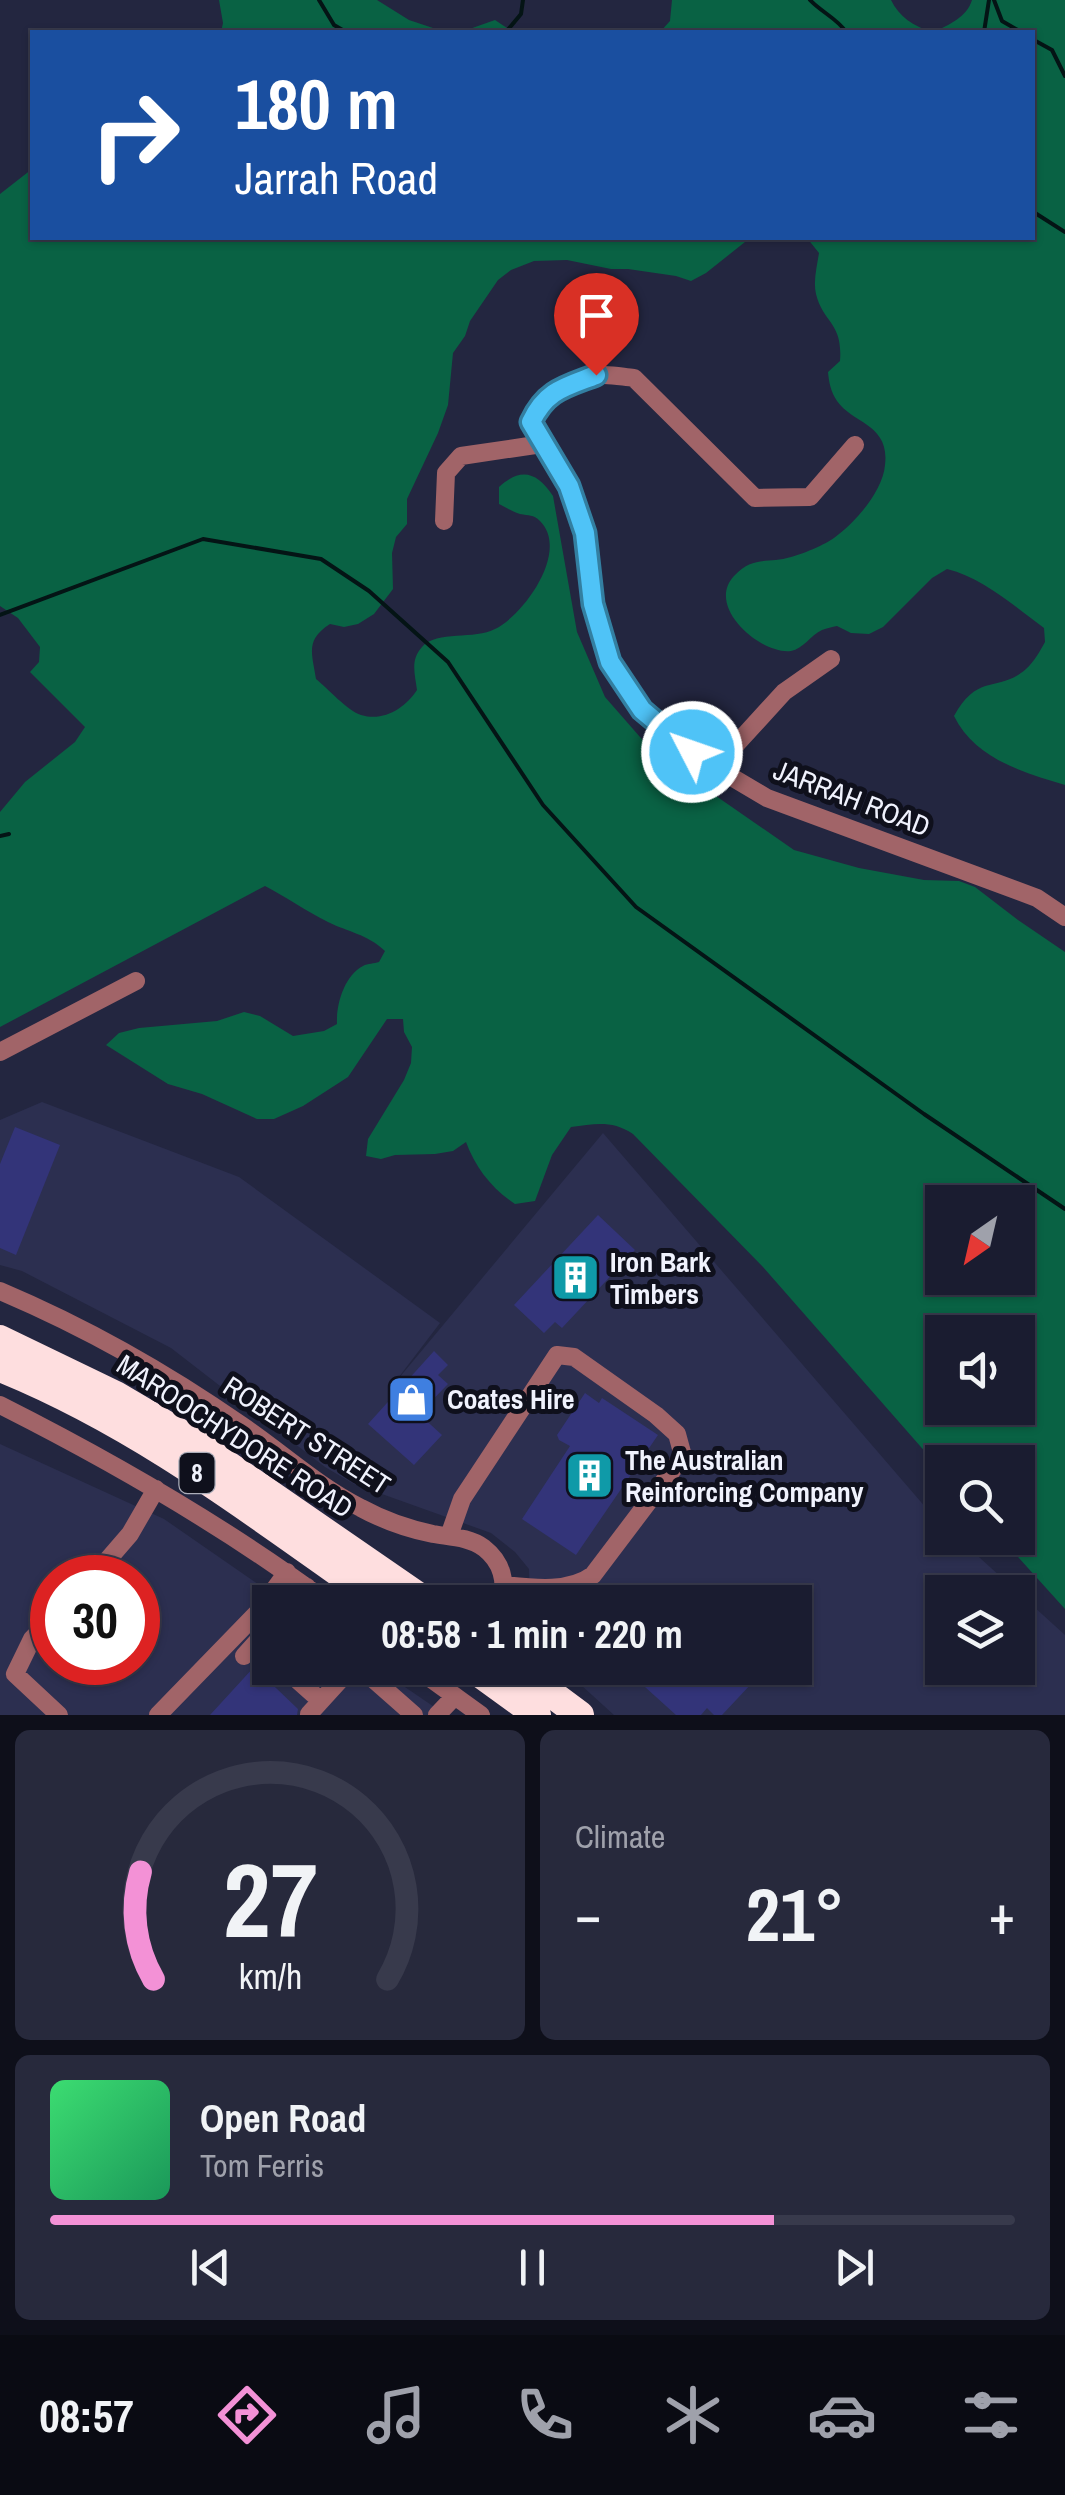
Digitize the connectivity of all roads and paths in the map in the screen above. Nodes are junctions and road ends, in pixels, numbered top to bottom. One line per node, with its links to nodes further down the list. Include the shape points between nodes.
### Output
1 (542, 444): 2 (street, via 531,422 538,407 554,391 596,375 634,378 754,498 810,496); 3 (street, via 461,456 446,473); 5 (street, JARRAH ROAD, via 569,486 585,533 593,604 610,662 642,710)
2 (855, 445)
3 (444, 521)
4 (831, 659): 5 (street, via 784,692)
5 (719, 771): 6 (street, JARRAH ROAD, via 767,798 1037,898)
6 (1065, 917)
7 (136, 981): 8 (street)
8 (0, 1052)
9 (0, 1291): 14 (street, ROBERT STREET, via 165,1376 362,1509)
10 (0, 1339): 19 (highway, MAROOCHYDORE ROAD / 8, via 166,1424)
11 (0, 1368): 18 (highway, MAROOCHYDORE ROAD / 8, via 174,1458)
12 (0, 1406): 13 (street)
13 (156, 1489): 15 (street); 16 (street)
14 (449, 1536): 20 (street, ROBERT STREET, via 488,1551); 21 (street, via 462,1500 557,1356 574,1358 656,1415 677,1434 683,1456 592,1575)
15 (112, 1555)
16 (287, 1572): 17 (street); 32 (street, via 258,1612)
17 (304, 1585)
18 (356, 1585)
19 (402, 1585)
20 (502, 1585)
21 (568, 1585)
22 (30, 1643): 31 (street, via 15,1674)
23 (303, 1685): 30 (street)
24 (336, 1685): 30 (street)
25 (380, 1685): 33 (street)
26 (440, 1685): 29 (street)
27 (496, 1685): 36 (highway)
28 (540, 1685): 37 (highway)
29 (455, 1696): 34 (street); 35 (street)
30 (315, 1708)
31 (59, 1715)
32 (158, 1715)
33 (414, 1715)
34 (437, 1715)
35 (482, 1715)
36 (537, 1715)
37 (580, 1715)

